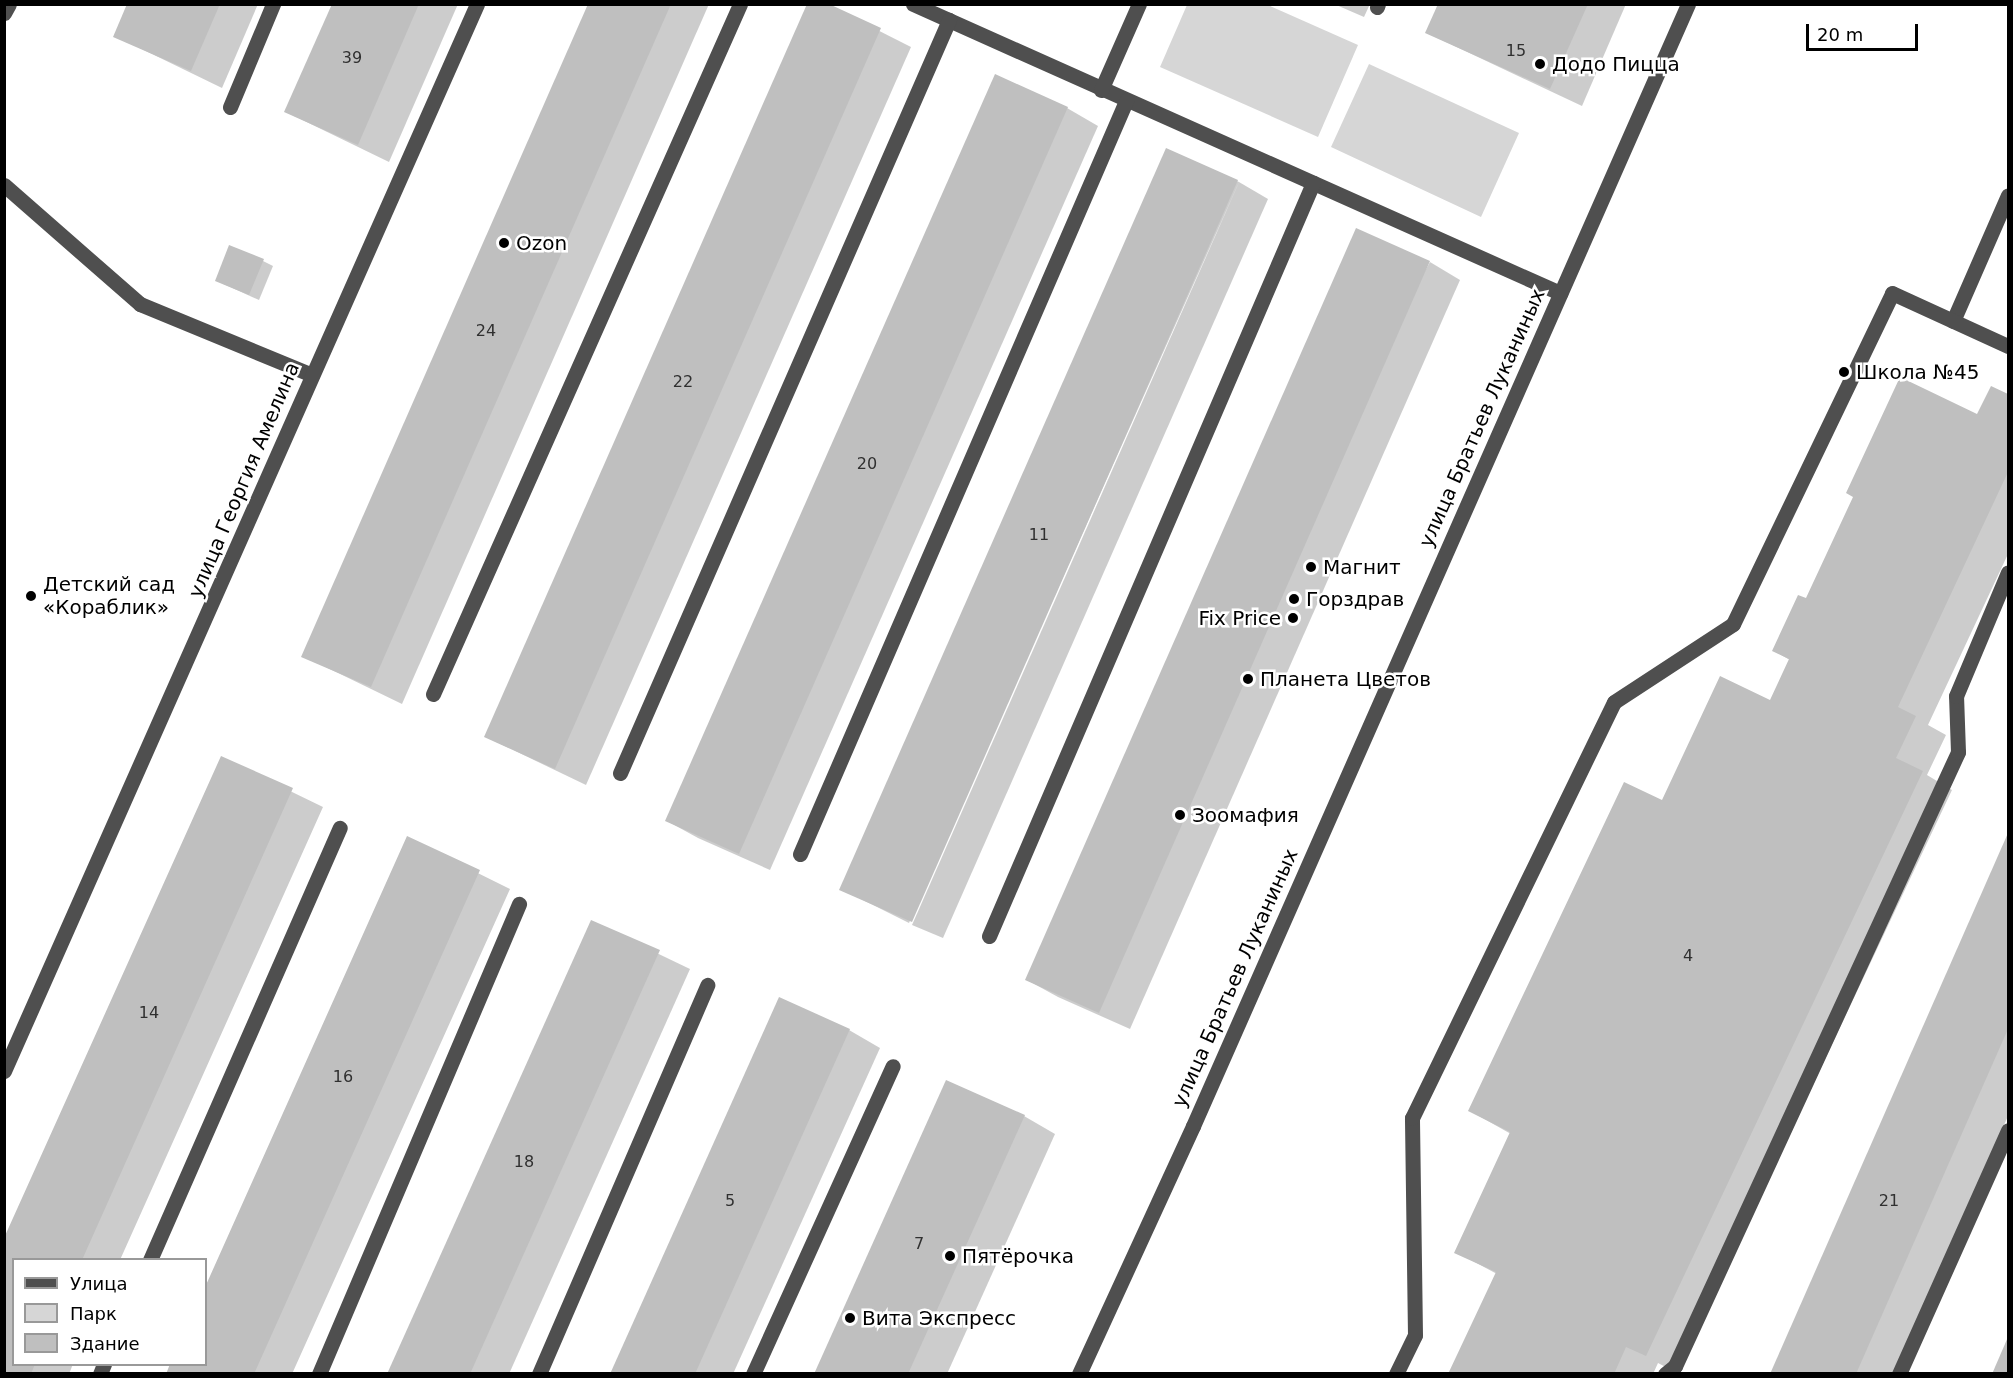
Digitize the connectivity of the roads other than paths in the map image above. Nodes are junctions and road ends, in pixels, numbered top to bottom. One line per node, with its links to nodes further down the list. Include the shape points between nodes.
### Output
1 (9, 4): 8 (street)
2 (273, 4): 12 (street)
3 (477, 4): 19 (street, улица Георгия Амелина)
4 (740, 4): 21 (street)
5 (914, 4): 9 (street)
6 (1138, 4): 10 (street)
7 (1688, 4): 16 (street, улица Братьев Луканиных)
8 (4, 13)
9 (949, 20): 10 (street); 22 (street)
10 (1101, 90): 11 (street)
11 (1126, 101): 13 (street); 24 (street)
12 (230, 107)
13 (1313, 183): 16 (street); 26 (street)
14 (4, 185): 19 (street, via 140,304)
15 (2008, 195): 17 (street)
16 (1560, 293): 35 (street, улица Братьев Луканиных, via 1193,1126)
17 (1953, 321): 18 (street); 36 (street, via 1892,293 1733,624 1614,702 1412,1118 1415,1335)
18 (2008, 346)
19 (312, 375): 29 (street, улица Георгия Амелина)
20 (2008, 572): 37 (street, via 1956,696 1958,752 1675,1366)
21 (433, 694)
22 (620, 773)
23 (340, 828): 31 (street)
24 (800, 854)
25 (519, 904): 32 (street)
26 (989, 936)
27 (707, 985): 33 (street)
28 (892, 1066): 34 (street)
29 (4, 1071)
30 (2008, 1130): 38 (street)
31 (151, 1258)
32 (319, 1374)
33 (539, 1374)
34 (753, 1374)
35 (1078, 1374)
36 (1396, 1374)
37 (1665, 1374)
38 (1899, 1374)

